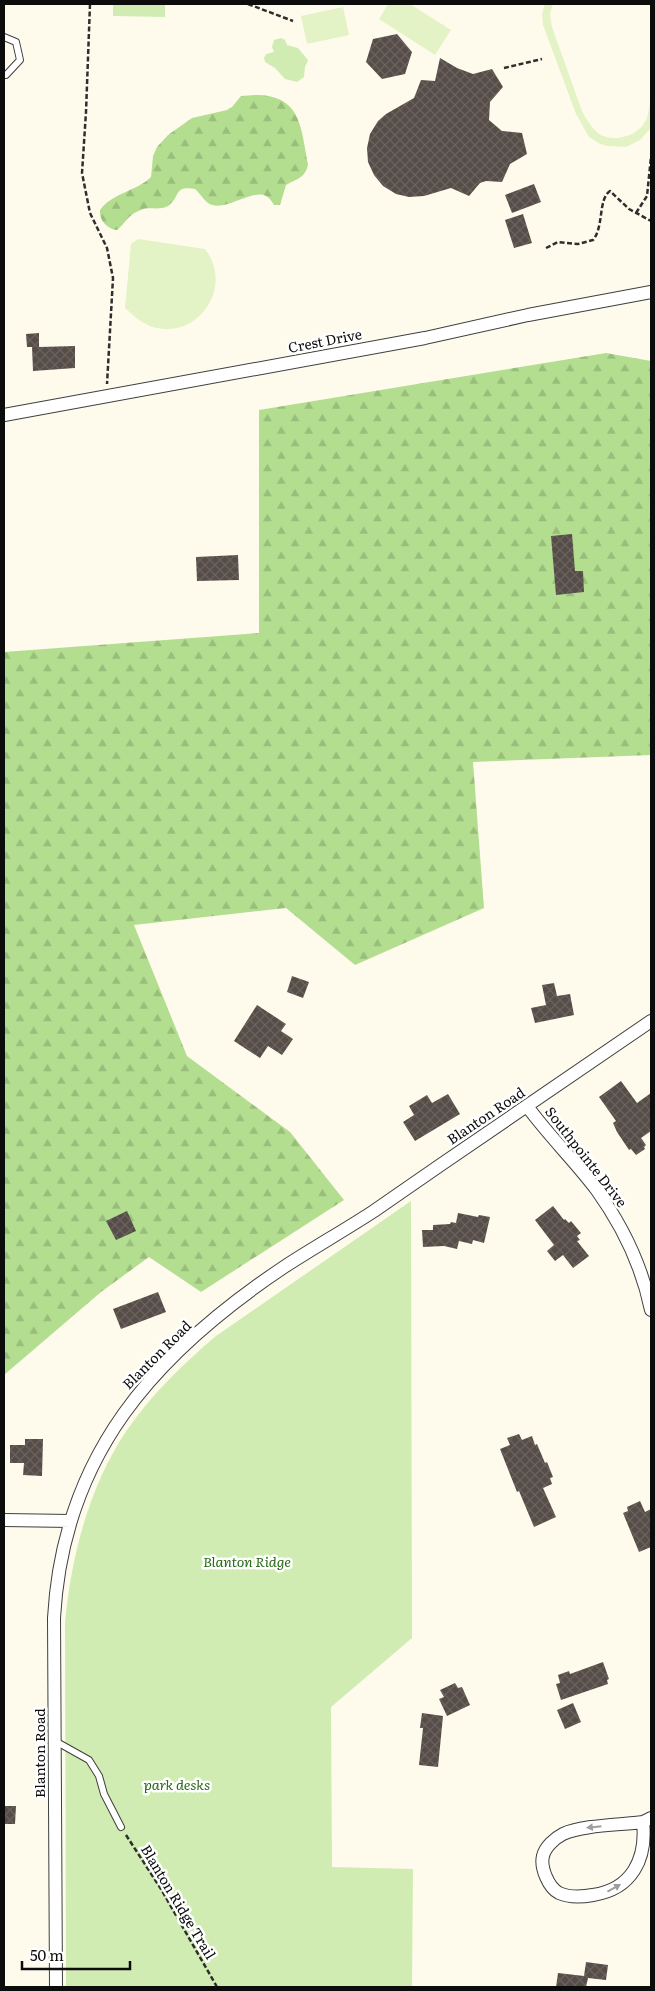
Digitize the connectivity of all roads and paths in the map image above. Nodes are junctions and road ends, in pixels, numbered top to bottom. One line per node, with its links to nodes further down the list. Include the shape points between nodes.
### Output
1 (90, 4): 13 (path, via 82,173 90,213 107,248 113,278)
2 (248, 4): 3 (path)
3 (294, 21)
4 (4, 37): 7 (lane, via 16,42 20,60)
5 (542, 59): 6 (path)
6 (504, 68)
7 (4, 75)
8 (651, 157): 9 (path, via 647,196)
9 (636, 213): 10 (path); 11 (path, via 608,192 600,227 593,240 578,244 558,242)
10 (651, 222)
11 (546, 248)
12 (651, 292): 13 (street, Crest Drive)
13 (106, 398): 14 (street, Crest Drive)
14 (4, 415)
15 (651, 1021): 16 (street, Blanton Road)
16 (527, 1106): 17 (street, Southpointe Drive, via 596,1189 618,1222 636,1259); 19 (street, Blanton Road, via 248,1292 186,1344 154,1375 121,1415 92,1467)
17 (651, 1310)
18 (4, 1520): 19 (street)
19 (71, 1521): 20 (street, Blanton Road, via 55,1591)
20 (55, 1740): 22 (lane, via 89,1760 100,1776 104,1794); 23 (street, Blanton Road)
21 (647, 1820): 21 (street, one-way to 21, via 576,1829 562,1834 548,1845 543,1857 549,1882 557,1892 570,1897 604,1893 620,1885 635,1870 642,1855)
22 (121, 1827): 24 (path, Blanton Ridge Trail)
23 (56, 1987)
24 (217, 1987)

